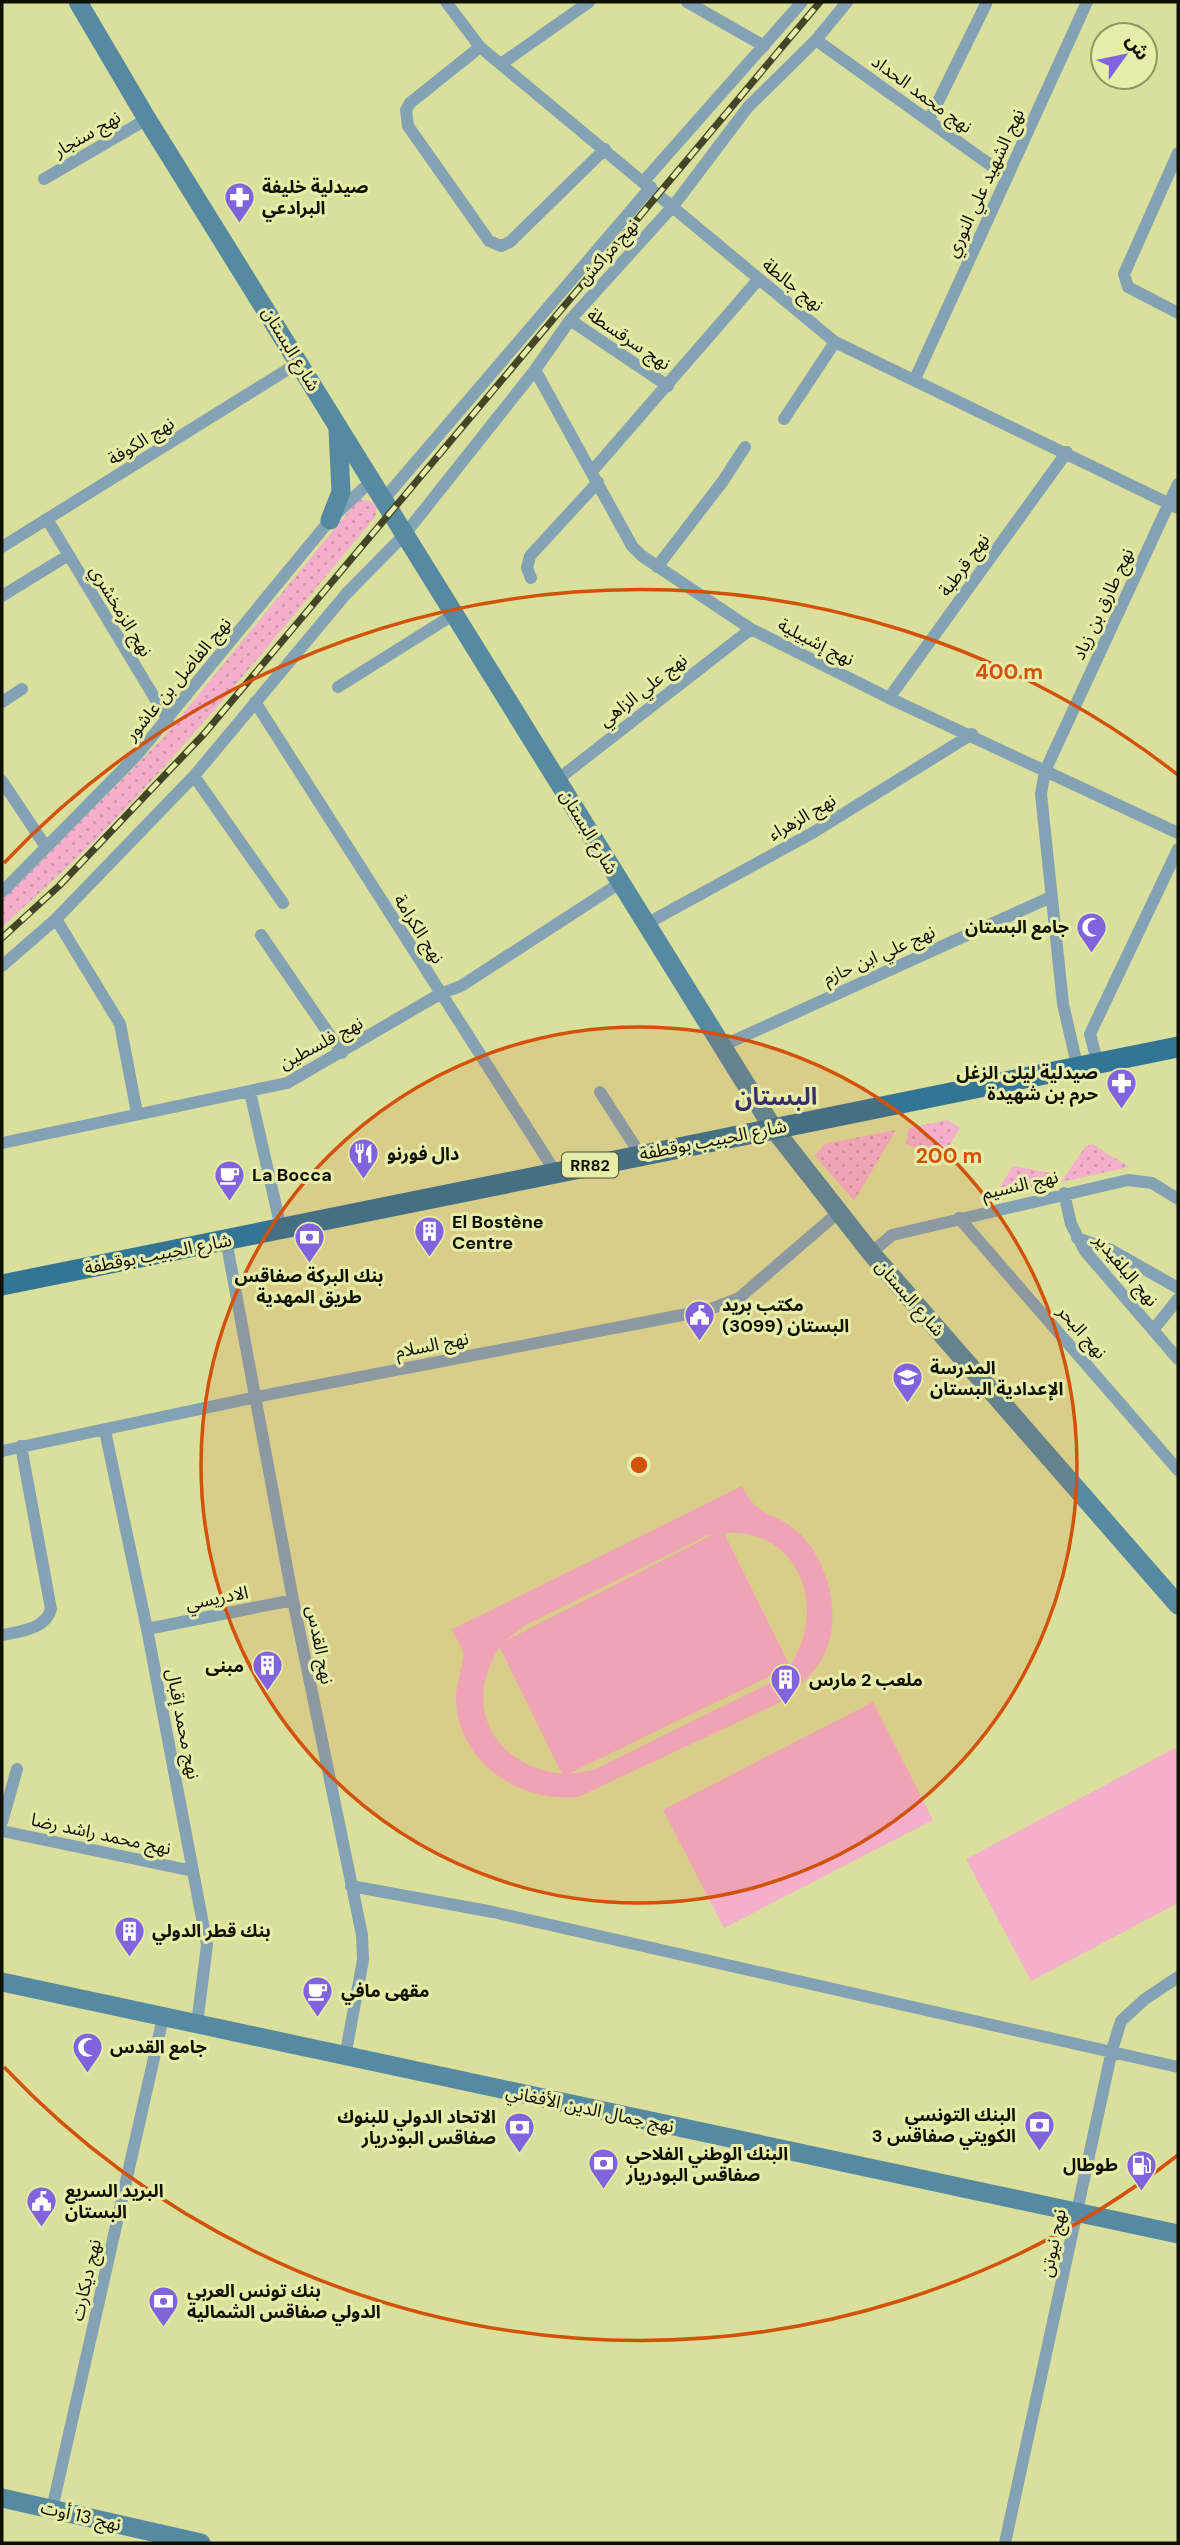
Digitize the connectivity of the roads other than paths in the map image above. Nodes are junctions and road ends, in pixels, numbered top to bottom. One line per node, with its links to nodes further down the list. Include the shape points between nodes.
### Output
1 (78, 2): 13 (main road, شارع البستان)
2 (446, 2): 11 (street, نهج جالطة)
3 (589, 2): 12 (street)
4 (687, 2): 10 (street)
5 (802, 2): 10 (street)
6 (847, 2): 9 (street, نهج مراكش)
7 (1087, 2): 17 (street, نهج الشهيد علي النوري)
8 (986, 4): 14 (street)
9 (816, 40): 14 (street, نهج محمد الحداد); 20 (street, نهج مراكش, via 748,107)
10 (764, 46): 19 (street)
11 (480, 47): 12 (street, نهج جالطة); 15 (street, via 410,103 406,118 489,241 501,247 510,242)
12 (501, 64): 15 (street, نهج جالطة)
13 (147, 119): 18 (street, نهج سنجار); 25 (main road, شارع البستان)
14 (929, 120): 17 (street, نهج محمد الحداد)
15 (605, 149): 19 (street, نهج جالطة)
16 (1178, 153): 22 (street, via 1124,274 1128,287)
17 (1007, 177): 27 (street, نهج الشهيد علي النوري)
18 (44, 179)
19 (648, 184): 20 (street, نهج جالطة); 36 (street)
20 (674, 205): 21 (street, نهج جالطة); 23 (street, نهج مراكش)
21 (758, 280): 24 (street, نهج جالطة); 28 (street)
22 (1178, 313)
23 (570, 320): 26 (street, نهج مراكش); 28 (street, نهج سرقسطة)
24 (835, 342): 27 (street, نهج جالطة); 29 (street)
25 (298, 363): 30 (main road, شارع البستان); 38 (street, نهج الكوفة)
26 (535, 370): 33 (street, نهج إشبيلية); 40 (street, نهج مراكش)
27 (915, 379): 32 (street, نهج جالطة)
28 (668, 386): 33 (street)
29 (784, 419)
30 (338, 425): 34 (main road, شارع البستان); 39 (main road, via 342,481)
31 (745, 447): 43 (street)
32 (1067, 452): 37 (street, نهج جالطة); 50 (street, نهج قرطبة)
33 (595, 476): 43 (street, نهج إشبيلية, via 632,546); 44 (street, via 530,556 527,568)
34 (372, 480): 36 (main road, شارع البستان); 39 (street, نهج الفاضل بن عاشور)
35 (1178, 484): 37 (street, نهج طارق بن زياد)
36 (384, 499): 40 (main road, شارع البستان)
37 (1173, 505): 55 (street, نهج طارق بن زياد)
38 (47, 519): 41 (street, نهج الكوفة); 42 (street, نهج الزمخشري)
39 (330, 520): 53 (street, نهج الفاضل بن عاشور)
40 (405, 534): 46 (main road, شارع البستان); 52 (street, نهج مراكش, via 346,594)
41 (2, 547)
42 (67, 556): 45 (street); 53 (street, نهج الزمخشري)
43 (657, 567): 47 (street, نهج إشبيلية)
44 (531, 578)
45 (2, 596)
46 (456, 613): 48 (street); 57 (main road, شارع البستان)
47 (751, 629): 50 (street, نهج إشبيلية); 57 (street, نهج علي الزاهي)
48 (338, 687)
49 (22, 689): 51 (street)
50 (889, 698): 54 (street, نهج إشبيلية)
51 (2, 702)
52 (255, 702): 56 (street, نهج مراكش); 70 (street, نهج الكرامة)
53 (168, 720): 60 (street, نهج الفاضل بن عاشور, via 79,817)
54 (972, 734): 55 (street, نهج إشبيلية); 67 (street, نهج الزهراء, via 814,832)
55 (1045, 771): 59 (street, نهج إشبيلية); 64 (street, نهج طارق بن زياد, via 1041,794)
56 (194, 776): 65 (street); 66 (street, نهج مراكش)
57 (557, 779): 62 (main road, شارع البستان)
58 (2, 781): 60 (street)
59 (1178, 833)
60 (46, 846): 63 (street, نهج الفاضل بن عاشور)
61 (1178, 849): 74 (street, via 1090,1034)
62 (620, 883): 67 (main road, شارع البستان); 70 (street, نهج فلسطين, via 461,986)
63 (2, 892)
64 (1051, 897): 71 (street, نهج علي ابن حازم); 74 (street, نهج طارق بن زياد, via 1063,1004)
65 (283, 903)
66 (55, 919): 69 (street, نهج مراكش); 77 (street, via 120,1024)
67 (646, 924): 71 (main road, شارع البستان)
68 (261, 935): 73 (street)
69 (2, 967)
70 (440, 994): 73 (street, نهج فلسطين); 81 (street, نهج الكرامة)
71 (722, 1046): 78 (main road, شارع البستان)
72 (1178, 1047): 74 (main road, شارع الحبيب بوقطفة / RR82)
73 (342, 1053): 75 (street, نهج فلسطين, via 287,1083)
74 (1088, 1067): 78 (main road, شارع الحبيب بوقطفة / RR82)
75 (250, 1092): 77 (street, نهج فلسطين); 86 (street)
76 (600, 1092): 80 (street)
77 (136, 1113): 79 (street, نهج فلسطين)
78 (774, 1128): 80 (main road, شارع الحبيب بوقطفة / RR82); 84 (main road, شارع البستان)
79 (2, 1143)
80 (640, 1154): 81 (main road, شارع الحبيب بوقطفة / RR82)
81 (556, 1173): 86 (main road, شارع الحبيب بوقطفة / RR82)
82 (1064, 1193): 83 (street, نهج النسيم, via 1140,1180); 85 (street, نهج النسيم); 87 (street, نهج البلفيدير)
83 (1178, 1199)
84 (839, 1212): 89 (main road, شارع البستان); 95 (street, نهج السلام, via 724,1306)
85 (959, 1218): 89 (street, نهج النسيم, via 892,1235); 99 (street, نهج البحر)
86 (281, 1228): 88 (main road, شارع الحبيب بوقطفة / RR82)
87 (1077, 1238): 91 (street, via 1111,1250); 93 (street, نهج البلفيدير)
88 (226, 1240): 90 (main road, شارع الحبيب بوقطفة / RR82); 95 (street, نهج القدس)
89 (872, 1253): 101 (main road, شارع البستان)
90 (2, 1285)
91 (1178, 1288)
92 (1178, 1299): 93 (street)
93 (1153, 1330): 94 (street, نهج البلفيدير)
94 (1178, 1359)
95 (256, 1397): 96 (street, نهج السلام); 100 (street, نهج القدس)
96 (105, 1432): 97 (street, نهج السلام); 102 (street, نهج محمد إقبال)
97 (21, 1446): 98 (street, نهج السلام); 103 (street, via 51,1609 36,1627)
98 (2, 1451)
99 (1178, 1470)
100 (293, 1600): 102 (street, الادريسي); 108 (street, نهج القدس)
101 (1178, 1605)
102 (147, 1629): 107 (street, نهج محمد إقبال)
103 (2, 1635)
104 (17, 1769): 105 (street)
105 (2, 1822)
106 (2, 1831): 107 (street, نهج محمد راشد رضا)
107 (193, 1871): 112 (street, نهج محمد إقبال, via 208,1953)
108 (351, 1886): 113 (street, via 493,1912); 114 (street, نهج القدس, via 363,1960)
109 (1178, 1977): 113 (street, نهج نيوتن, via 1121,2021)
110 (2, 1982): 111 (main road, نهج جمال الدين الأفغاني)
111 (163, 2018): 112 (main road, نهج جمال الدين الأفغاني); 119 (street, نهج ديكارت)
112 (197, 2024): 114 (main road, نهج جمال الدين الأفغاني)
113 (1111, 2050): 115 (street); 116 (street, نهج نيوتن)
114 (345, 2057): 116 (main road, نهج جمال الدين الأفغاني)
115 (1178, 2067)
116 (1077, 2211): 117 (main road, نهج جمال الدين الأفغاني); 121 (street, نهج نيوتن)
117 (1178, 2234)
118 (2, 2498): 119 (main road, نهج 13 أوت)
119 (52, 2509): 120 (main road, نهج 13 أوت)
120 (201, 2543)
121 (1005, 2543)

